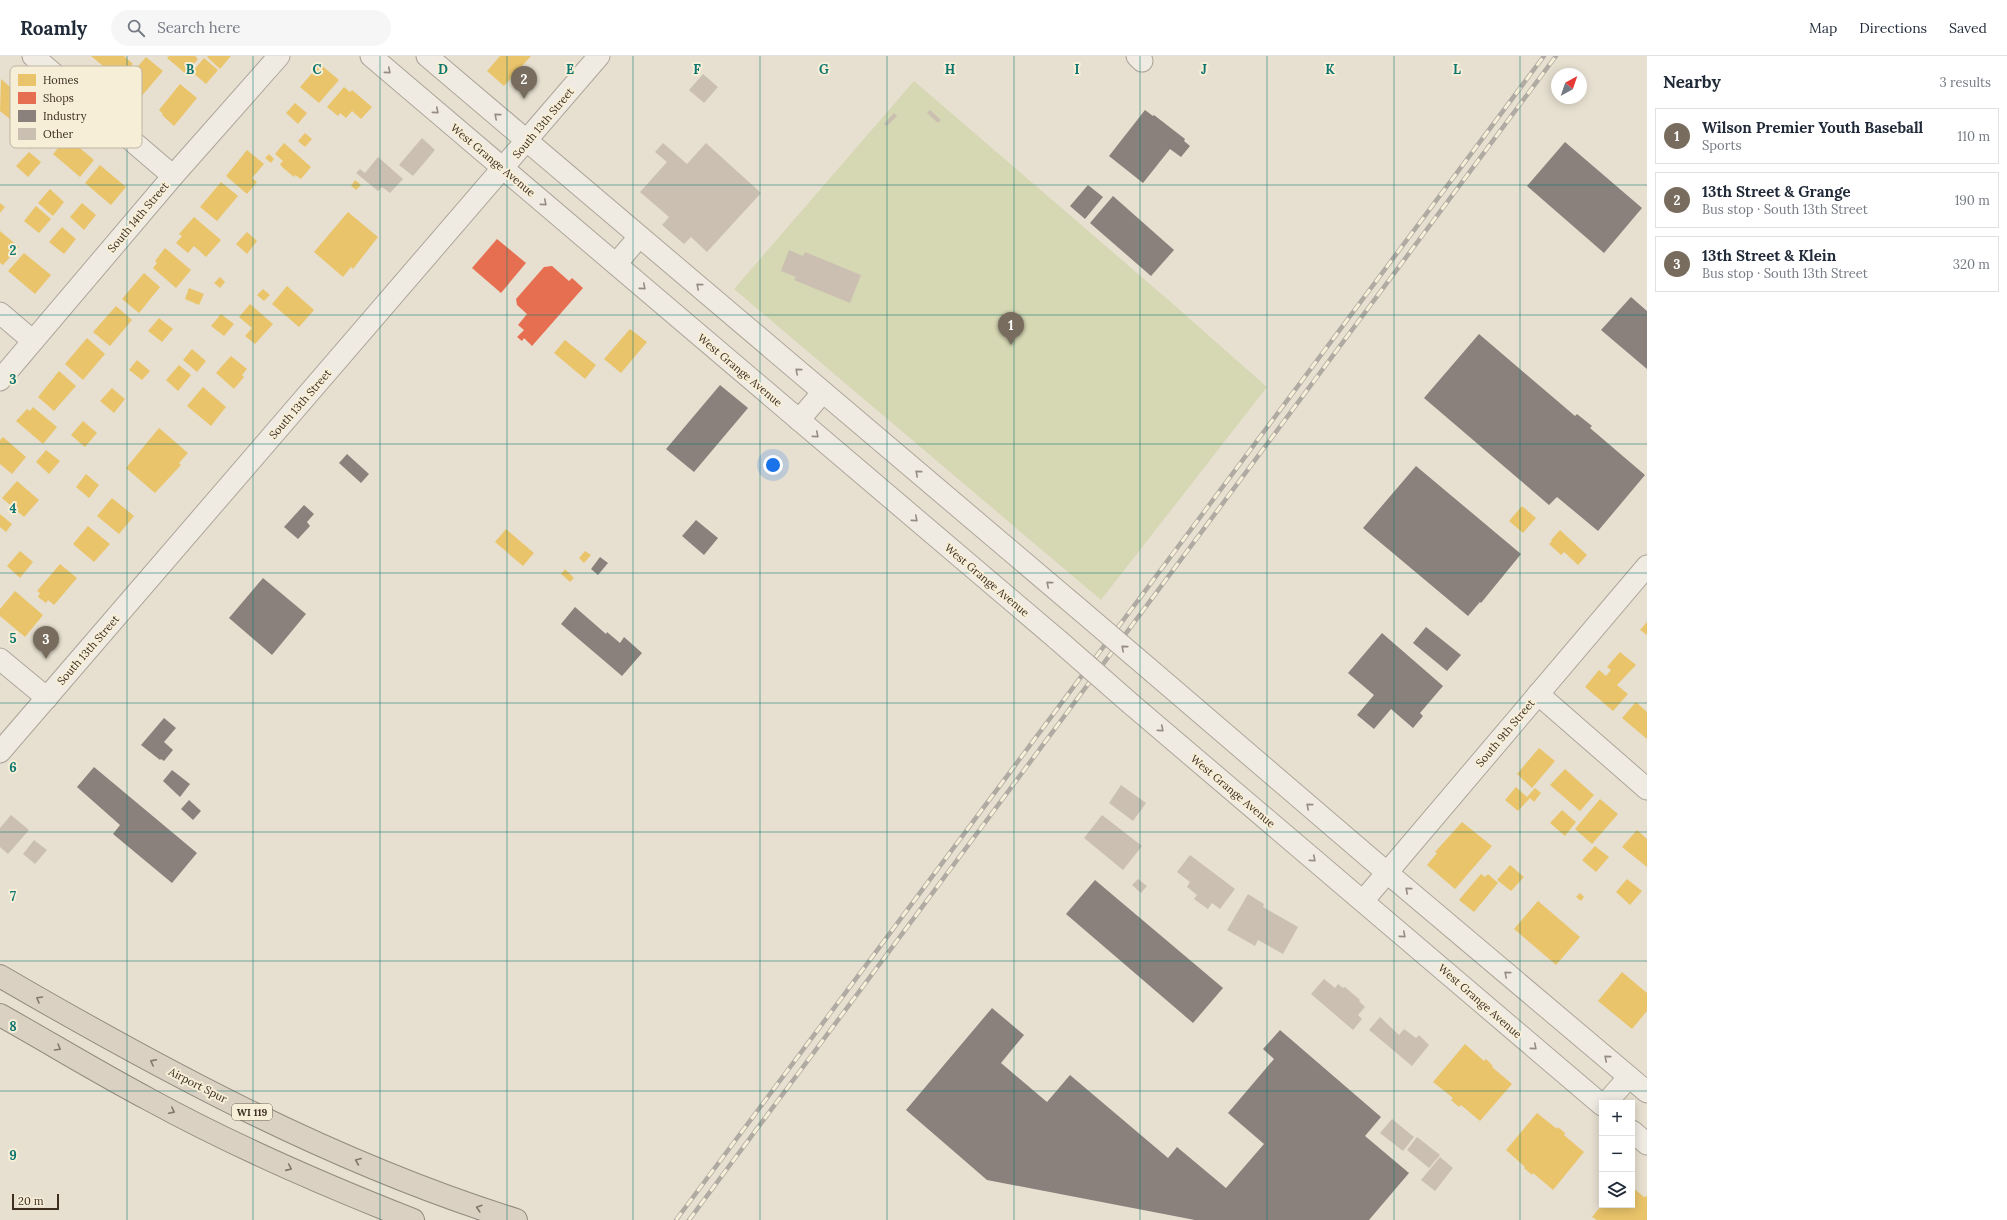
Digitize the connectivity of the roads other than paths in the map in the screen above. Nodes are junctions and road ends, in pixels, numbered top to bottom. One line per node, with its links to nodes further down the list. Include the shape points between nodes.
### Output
1 (33, 56): 6 (street)
2 (279, 56): 10 (street, South 14th Street)
3 (371, 56): 9 (street, West Grange Avenue, one-way to 9)
4 (427, 56): 7 (street, one-way to 4)
5 (599, 56): 7 (street, South 13th Street)
6 (45, 66)
7 (527, 142): 9 (street, South 13th Street); 11 (street)
8 (140, 148): 10 (street)
9 (503, 168): 12 (street, West Grange Avenue, one-way to 12); 21 (street, South 13th Street)
10 (173, 176): 14 (street, South 14th Street)
11 (639, 237): 12 (street); 16 (street, one-way to 11)
12 (616, 264): 17 (street, West Grange Avenue, one-way to 17)
13 (0, 313): 14 (street)
14 (32, 341): 15 (street, South 14th Street)
15 (0, 380)
16 (823, 392): 17 (street); 24 (street, one-way to 16, bridge)
17 (799, 420): 25 (street, West Grange Avenue, one-way to 25, bridge)
18 (1647, 566): 20 (street, South 9th Street)
19 (0, 659): 21 (street)
20 (1538, 694): 23 (street); 24 (street, South 9th Street)
21 (47, 698): 22 (street, South 13th Street)
22 (0, 752)
23 (1647, 789)
24 (1387, 873): 25 (street, South 9th Street); 28 (street, one-way to 24)
25 (1363, 900): 31 (street, West Grange Avenue, one-way to 31)
26 (0, 976): 35 (highway, Airport Spur / WI 119, one-way to 26, via 454,1200 302,1137 107,1038)
27 (0, 1015): 34 (highway, one-way to 34, via 150,1101 318,1181)
28 (1629, 1077): 29 (street); 30 (street)
29 (1647, 1092)
30 (1609, 1100)
31 (1599, 1103)
32 (1635, 1134): 33 (street)
33 (1647, 1144)
34 (414, 1220)
35 (516, 1220)

